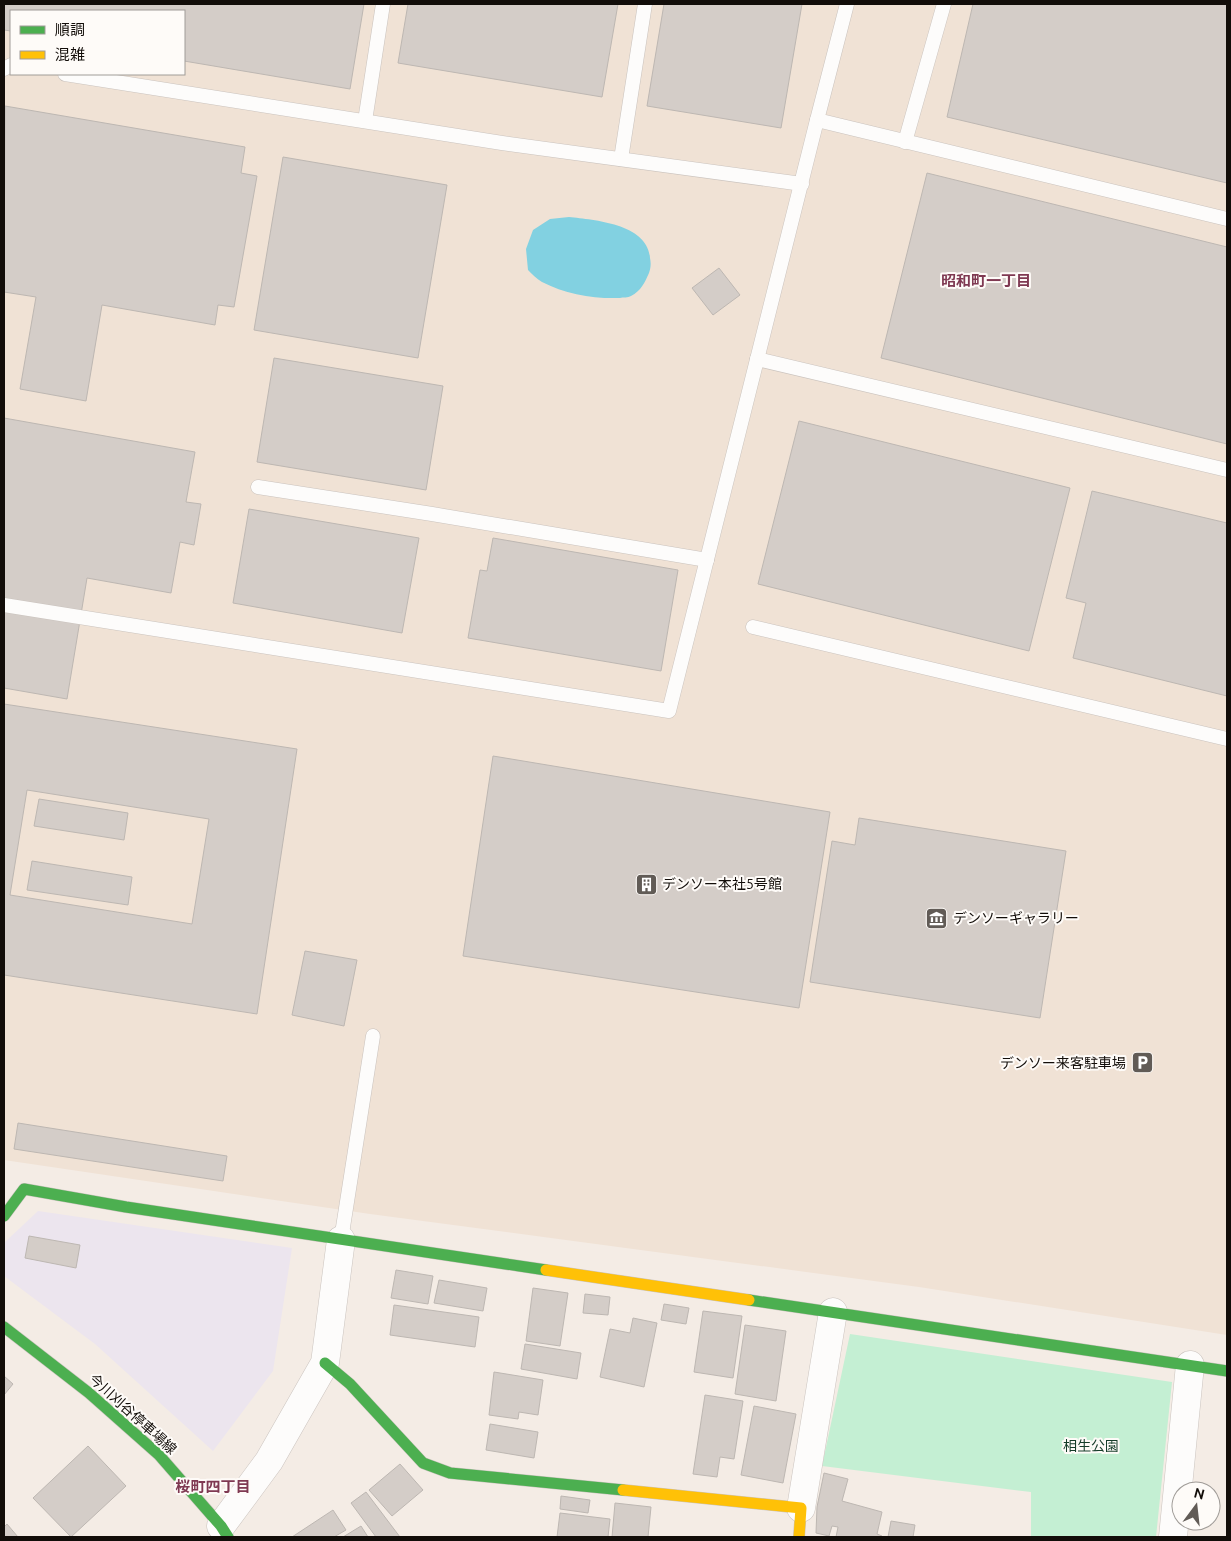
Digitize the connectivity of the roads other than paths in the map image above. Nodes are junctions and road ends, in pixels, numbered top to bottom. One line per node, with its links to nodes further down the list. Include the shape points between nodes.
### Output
1 (383, 4): 7 (lane)
2 (645, 4): 9 (lane)
3 (847, 4): 6 (lane)
4 (944, 4): 8 (lane)
5 (70, 75): 7 (lane)
6 (818, 120): 8 (lane); 10 (lane)
7 (365, 121): 9 (lane)
8 (905, 142): 11 (lane)
9 (620, 160): 10 (lane)
10 (802, 184): 12 (lane)
11 (1227, 219)
12 (757, 359): 13 (lane); 15 (lane)
13 (1227, 470)
14 (258, 487): 15 (lane)
15 (707, 560): 16 (lane, via 669,711)
16 (4, 604)
17 (753, 627): 18 (lane)
18 (1227, 739)
19 (373, 1036): 21 (lane)
20 (4, 1216): 21 (street, via 24,1189)
21 (341, 1240): 22 (street); 24 (street)
22 (832, 1312): 25 (street); 27 (street)
23 (4, 1327): 28 (street, 今川刈谷停車場線, via 89,1392 159,1455)
24 (325, 1363): 27 (street, via 350,1384 423,1463 450,1473); 28 (street)
25 (1190, 1365): 26 (street); 30 (street)
26 (1227, 1371)
27 (801, 1508): 29 (street)
28 (224, 1532)
29 (799, 1537)
30 (1173, 1537)

